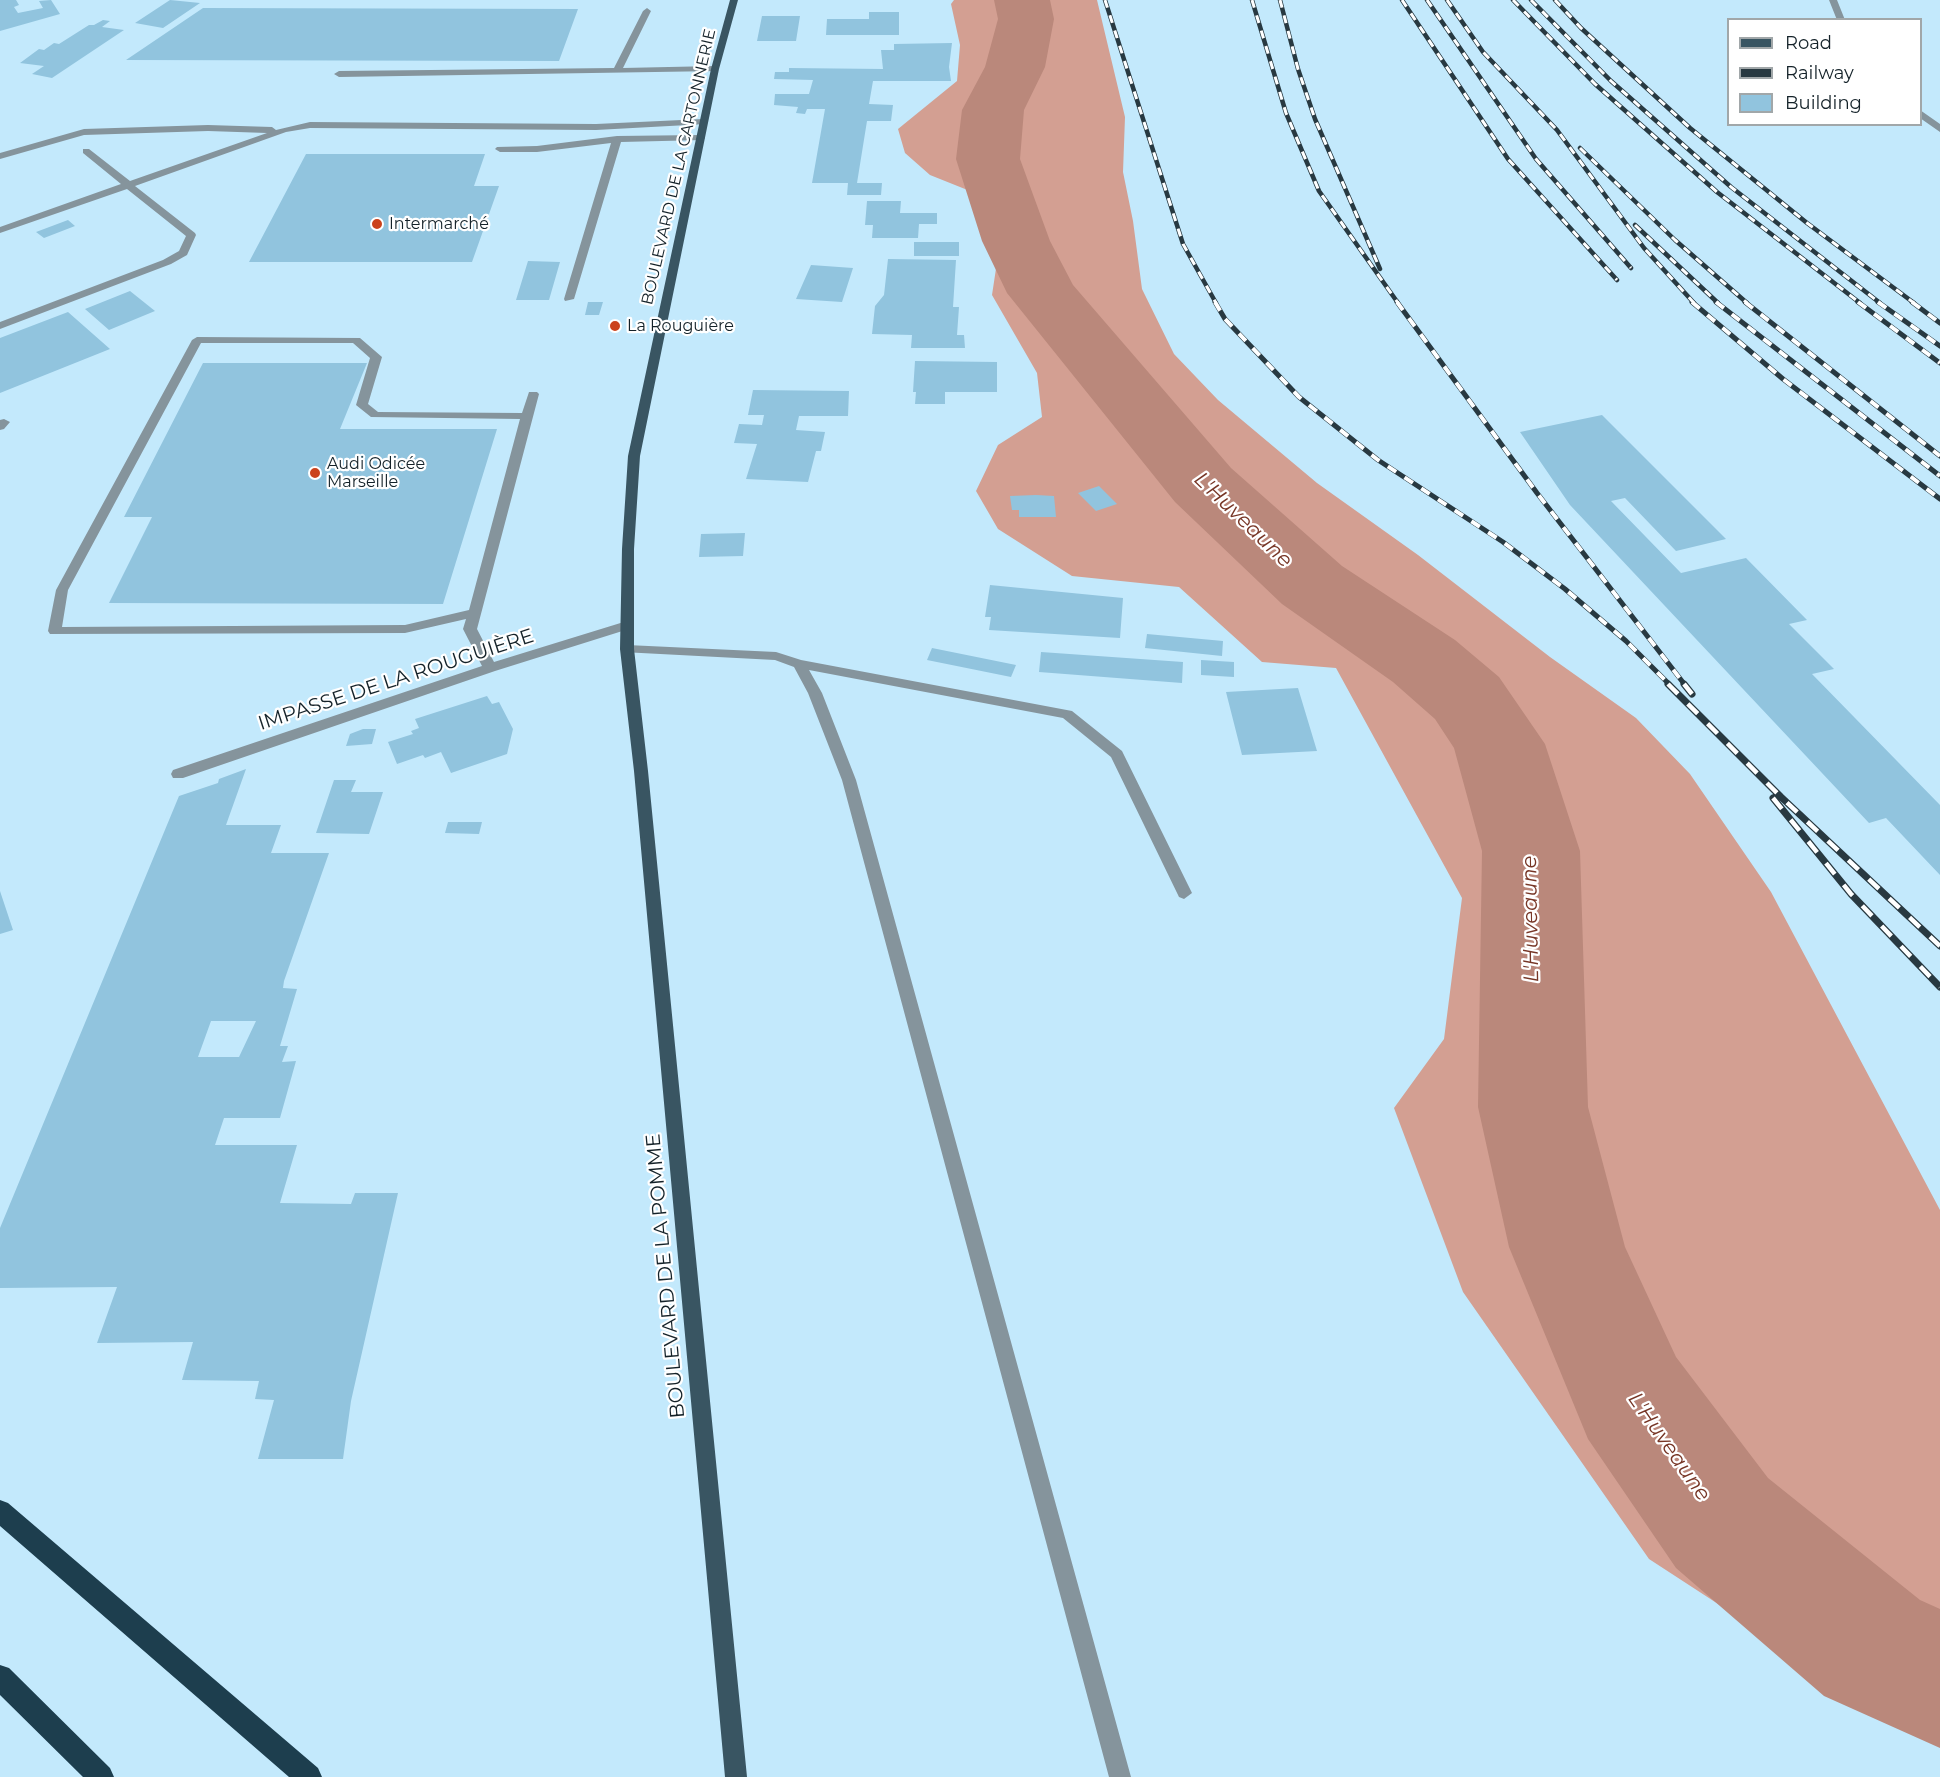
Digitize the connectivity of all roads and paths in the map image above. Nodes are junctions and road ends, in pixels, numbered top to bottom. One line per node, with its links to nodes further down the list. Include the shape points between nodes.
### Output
1 (734, 0): 5 (main road, BOULEVARD DE LA CARTONNERIE)
2 (1833, 0): 4 (street)
3 (647, 11): 6 (street)
4 (1840, 18)
5 (715, 69): 6 (street); 9 (main road, BOULEVARD DE LA CARTONNERIE)
6 (617, 70): 7 (street)
7 (339, 74)
8 (1922, 115): 10 (street)
9 (703, 122): 11 (street, via 596,127 343,124); 12 (main road, BOULEVARD DE LA CARTONNERIE)
10 (1940, 129)
11 (284, 130): 16 (street, via 84,132); 17 (street)
12 (700, 138): 13 (street); 24 (main road, BOULEVARD DE LA CARTONNERIE, via 634,456)
13 (617, 139): 14 (street, via 537,149); 19 (street)
14 (500, 149)
15 (86, 151): 17 (street)
16 (0, 156)
17 (128, 185): 18 (street); 20 (street, via 191,235 183,253)
18 (0, 230)
19 (569, 299)
20 (0, 326)
21 (533, 394): 22 (street)
22 (526, 416): 23 (street); 23 (street, via 375,415 362,405 376,357 356,340 197,340 62,590 55,631 405,629)
23 (473, 613): 27 (street, via 470,629)
24 (627, 625): 25 (main road, BOULEVARD DE LA CARTONNERIE); 27 (street, IMPASSE DE LA ROUGUIÈRE)
25 (627, 649): 26 (street, via 776,656); 28 (main road, BOULEVARD DE LA CARTONNERIE)
26 (799, 663): 30 (street, via 1067,714 1117,754); 36 (street, via 849,780)
27 (490, 668): 29 (street, IMPASSE DE LA ROUGUIÈRE)
28 (641, 771): 35 (main road, BOULEVARD DE LA POMME)
29 (178, 774)
30 (1184, 893)
31 (0, 1511): 34 (highway)
32 (0, 1677): 33 (highway)
33 (100, 1777)
34 (309, 1777)
35 (736, 1777)
36 (1120, 1777)

